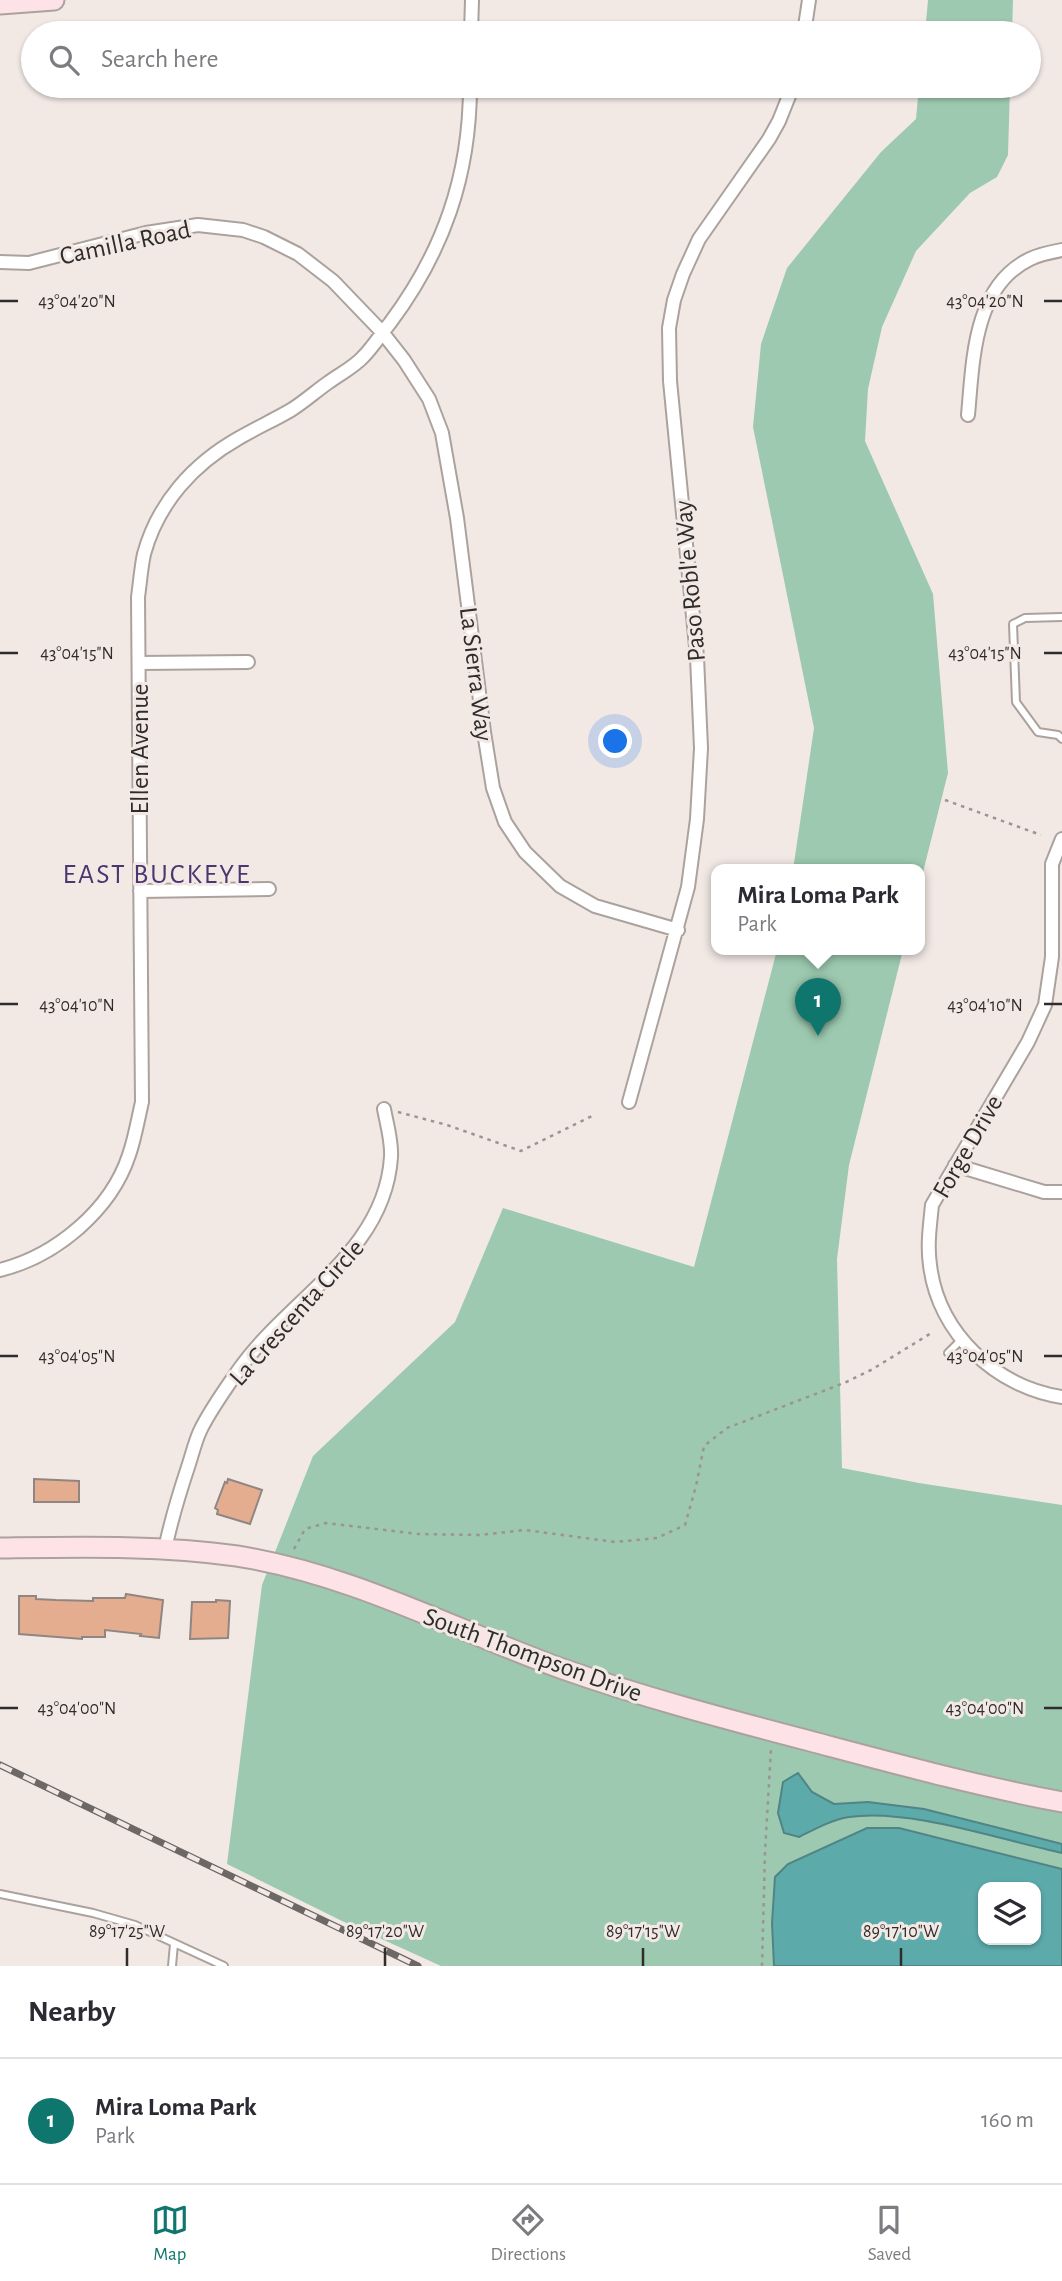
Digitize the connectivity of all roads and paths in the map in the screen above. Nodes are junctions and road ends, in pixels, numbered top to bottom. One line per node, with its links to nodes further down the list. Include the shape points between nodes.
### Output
1 (54, 0): 4 (street)
2 (472, 0): 5 (street)
3 (809, 0): 6 (street)
4 (0, 4)
5 (471, 21)
6 (806, 21)
7 (469, 98): 11 (street, Ellen Avenue, via 463,161 446,225 422,276)
8 (788, 98): 22 (street, Paso Robl'e Way, via 769,139 699,239 682,274 669,328 701,748 697,819)
9 (1062, 250): 12 (street, via 1029,259 995,291 980,324)
10 (0, 262): 11 (street, Camilla Road, via 29,263 179,227 243,230 298,254 333,281)
11 (382, 332): 15 (street, Ellen Avenue, via 362,358 310,397 210,456 167,503 142,567); 22 (street, La Sierra Way, via 429,399 442,433 491,777 505,822 525,852 560,886 595,906)
12 (968, 415)
13 (1062, 617): 16 (lane, via 1025,618 1013,624 1016,702 1038,732)
14 (248, 662): 15 (street)
15 (139, 663): 21 (street, Ellen Avenue)
16 (1062, 739)
17 (945, 800): 18 (path)
18 (1041, 835)
19 (1062, 839): 26 (street, Forge Drive, via 1052,864 1052,957 1045,1005)
20 (269, 889): 21 (street)
21 (141, 891): 28 (street, Ellen Avenue, via 142,1102 129,1156 118,1180 80,1227 59,1244)
22 (678, 930): 23 (street, Paso Robl'e Way)
23 (629, 1102)
24 (384, 1110): 25 (path, via 521,1151); 34 (street, La Crescenta Circle, via 391,1157 379,1209 366,1233 335,1269 241,1367 200,1432)
25 (594, 1115)
26 (955, 1165): 27 (street, via 1044,1192); 30 (street, Forge Drive, via 932,1205 929,1263 936,1292)
27 (1062, 1192)
28 (0, 1270)
29 (933, 1332): 35 (path, via 844,1383 727,1428 704,1446 685,1525 657,1538 615,1542 525,1531 418,1534 326,1523 305,1530)
30 (961, 1340): 31 (lane); 32 (street, Forge Drive, via 1008,1380)
31 (948, 1353)
32 (1062, 1397)
33 (0, 1548): 34 (street, South Thompson Drive)
34 (165, 1549): 36 (street, South Thompson Drive, via 238,1557 343,1582 581,1675)
35 (294, 1549)
36 (772, 1731): 37 (street, South Thompson Drive); 42 (path)
37 (1062, 1802)
38 (0, 1894): 39 (lane, via 135,1925)
39 (174, 1944): 40 (lane); 41 (lane)
40 (172, 1966)
41 (223, 1966)
42 (762, 1966)

